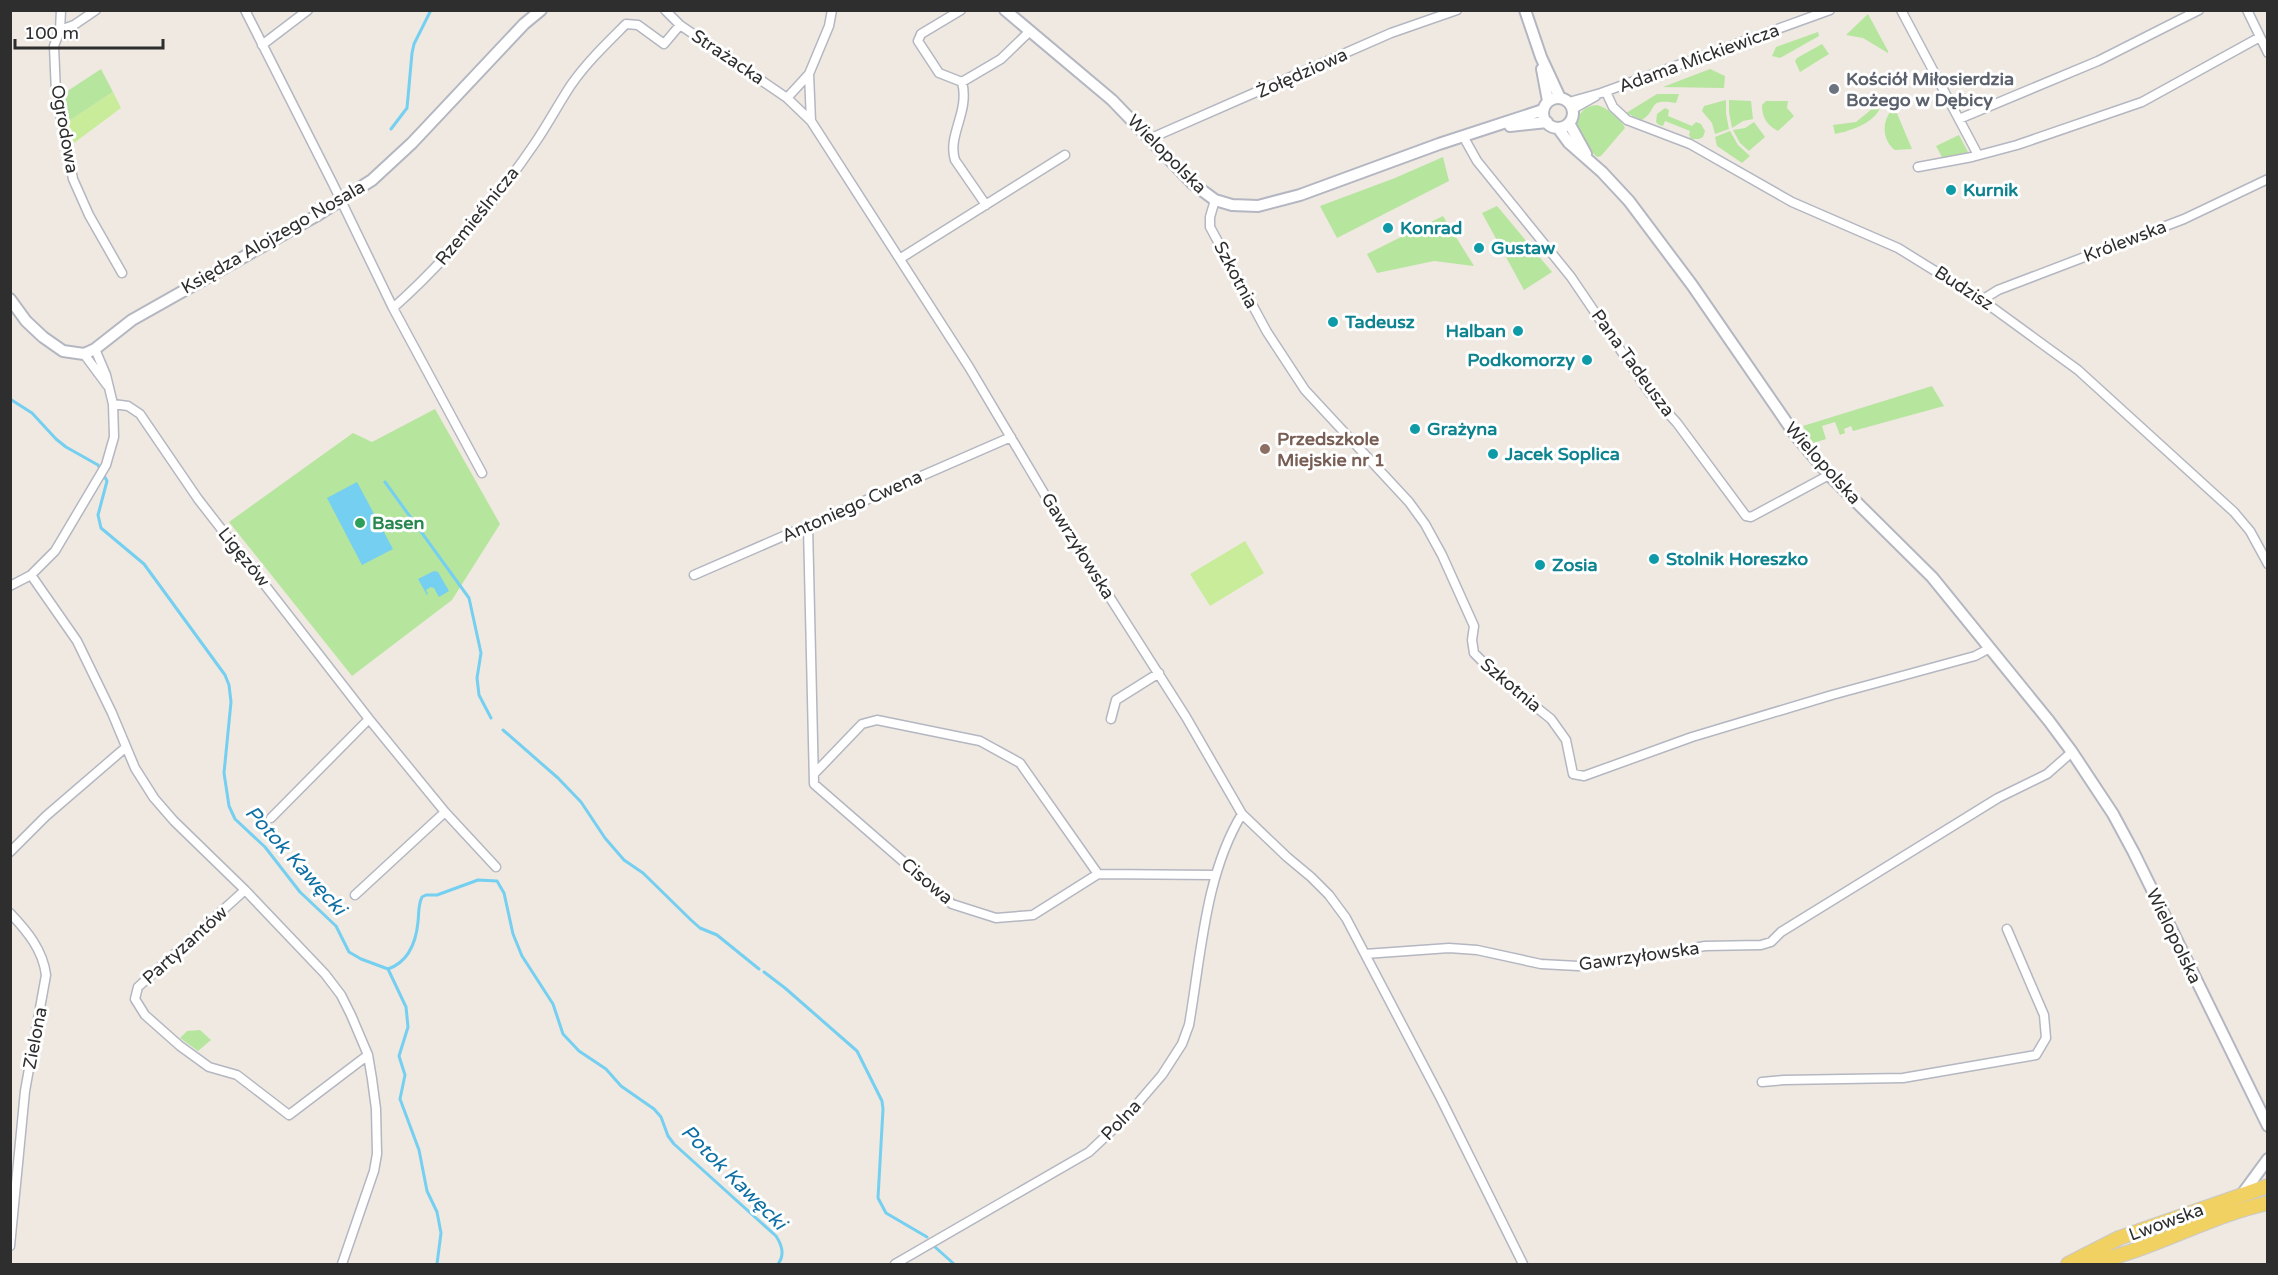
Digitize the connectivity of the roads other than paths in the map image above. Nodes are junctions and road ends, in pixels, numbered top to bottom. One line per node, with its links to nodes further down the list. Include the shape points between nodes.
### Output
1 (61, 10): 17 (street, Ogrodowa)
2 (96, 10): 17 (street)
3 (244, 10): 20 (street)
4 (308, 10): 20 (street)
5 (541, 10): 41 (street, Księdza Alojzego Nosala, via 412,143 372,180)
6 (832, 10): 23 (street)
7 (961, 10): 24 (street, via 921,34 918,41 939,73)
8 (1005, 10): 18 (street, Wielopolska)
9 (1457, 10): 34 (street, Żołędziowa, via 1390,33)
10 (1525, 10): 22 (street)
11 (1830, 10): 25 (street, Adama Mickiewicza)
12 (1901, 10): 29 (street)
13 (2199, 10): 29 (street, via 2085,66)
14 (2247, 10): 19 (street)
15 (668, 12): 16 (street, Strażacka)
16 (680, 25): 26 (street, Strażacka); 47 (street, Rzemieślnicza, via 664,44 638,25 626,24 602,47 489,204 432,273)
17 (60, 30): 44 (street, Ogrodowa, via 54,46 56,93 73,179)
18 (1030, 31): 24 (street, via 1001,59); 34 (street, Wielopolska, via 1112,100)
19 (2260, 37): 21 (street); 36 (street, via 2142,102)
20 (262, 45): 41 (street)
21 (2268, 52)
22 (1541, 57): 27 (street); 28 (street)
23 (809, 75): 26 (street); 30 (street)
24 (962, 82): 42 (street, via 965,104 953,154)
25 (1603, 92): 27 (street, Adama Mickiewicza); 46 (street, Budzisz, via 1627,120 1690,144 1792,202 1898,248)
26 (787, 98): 30 (street, Gawrzyłowska)
27 (1568, 103): 28 (street, Wielopolska); 31 (street, via 1573,116)
28 (1546, 111): 32 (street); 33 (street, Wielopolska)
29 (1959, 119): 36 (street)
30 (811, 121): 43 (street, Gawrzyłowska)
31 (1569, 123): 32 (street); 37 (street, Wielopolska)
32 (1558, 128): 37 (street, Wielopolska)
33 (1463, 136): 40 (street, Wielopolska, via 1272,203 1241,206); 54 (street, Pana Tadeusza, via 1477,161 1571,277 1649,392 1746,516 1751,517)
34 (1149, 140): 40 (street, Wielopolska)
35 (1065, 155): 42 (street)
36 (1978, 156): 38 (street)
37 (1591, 162): 54 (street, Wielopolska, via 1629,201 1796,436)
38 (1918, 167)
39 (2268, 179): 46 (street, Królewska, via 2184,219 1998,290)
40 (1215, 200): 60 (street, Szkotnia, via 1210,227 1283,358 1305,390 1425,524 1474,626 1474,653 1551,719 1566,740 1573,774 1584,776 1692,737 1975,656)
41 (341, 201): 47 (street); 48 (street, Księdza Alojzego Nosala, via 132,320)
42 (986, 205): 43 (street)
43 (901, 258): 52 (street, Gawrzyłowska)
44 (123, 273)
45 (10, 298): 49 (street, via 43,337 63,351)
46 (1982, 300): 56 (street, Budzisz, via 2078,370 2234,512)
47 (393, 308): 53 (street)
48 (95, 349): 49 (street, Księdza Alojzego Nosala); 50 (street)
49 (84, 354): 50 (street)
50 (108, 387): 51 (street)
51 (113, 404): 57 (street, via 114,437 106,465 55,551); 62 (street, Ligęzów, via 128,406 140,414 198,499)
52 (1011, 437): 55 (street, Antoniego Cwena); 61 (street, Gawrzyłowska)
53 (483, 473)
54 (1829, 475): 60 (street, Wielopolska, via 1932,577)
55 (808, 526): 58 (street, Antoniego Cwena); 66 (street)
56 (2268, 564)
57 (31, 575): 59 (street); 64 (street, via 77,641)
58 (694, 575)
59 (10, 586)
60 (1990, 648): 65 (street, Wielopolska)
61 (1159, 673): 63 (street, via 1116,700); 68 (street, Gawrzyłowska)
62 (369, 719): 67 (street, Ligęzów); 69 (street)
63 (1111, 719)
64 (125, 748): 70 (street); 74 (street, via 154,798)
65 (2073, 752): 78 (street, Gawrzyłowska, via 2047,774 1988,804 1761,945 1705,946 1578,966 1541,964 1449,948); 81 (street, Wielopolska, via 2134,853)
66 (814, 774): 72 (street, Cisowa, via 814,784 952,904 996,918 1033,915); 72 (street, via 862,724 877,720 980,741 1020,763)
67 (445, 812): 71 (street, Ligęzów); 75 (street)
68 (1242, 814): 73 (street, Polna); 78 (street, Gawrzyłowska, via 1329,895)
69 (271, 818)
70 (10, 852)
71 (496, 867)
72 (1098, 874): 73 (street)
73 (1214, 875): 88 (street, Polna, via 1189,1025 1174,1059 1144,1098 1089,1152)
74 (245, 890): 79 (street, via 341,995); 79 (street, Partyzantów, via 138,987 135,999 145,1015 209,1067 237,1076 289,1115)
75 (355, 895)
76 (10, 913): 86 (street, Zielona, via 37,947 46,975 25,1091)
77 (2007, 929): 80 (street, via 2044,1015 2046,1038 2036,1055 1903,1078)
78 (1365, 954): 89 (street, Gawrzyłowska)
79 (368, 1055): 87 (street, via 376,1109 374,1171)
80 (1762, 1082)
81 (2267, 1125)
82 (2268, 1159): 84 (street)
83 (2268, 1186): 84 (main road, Lwowska)
84 (2243, 1194): 90 (main road, Lwowska, via 2119,1239)
85 (2268, 1203): 91 (main road, Lwowska, via 2219,1217 2164,1241)
86 (10, 1246)
87 (342, 1264)
88 (895, 1264)
89 (1523, 1264)
90 (2068, 1264)
91 (2084, 1264)

